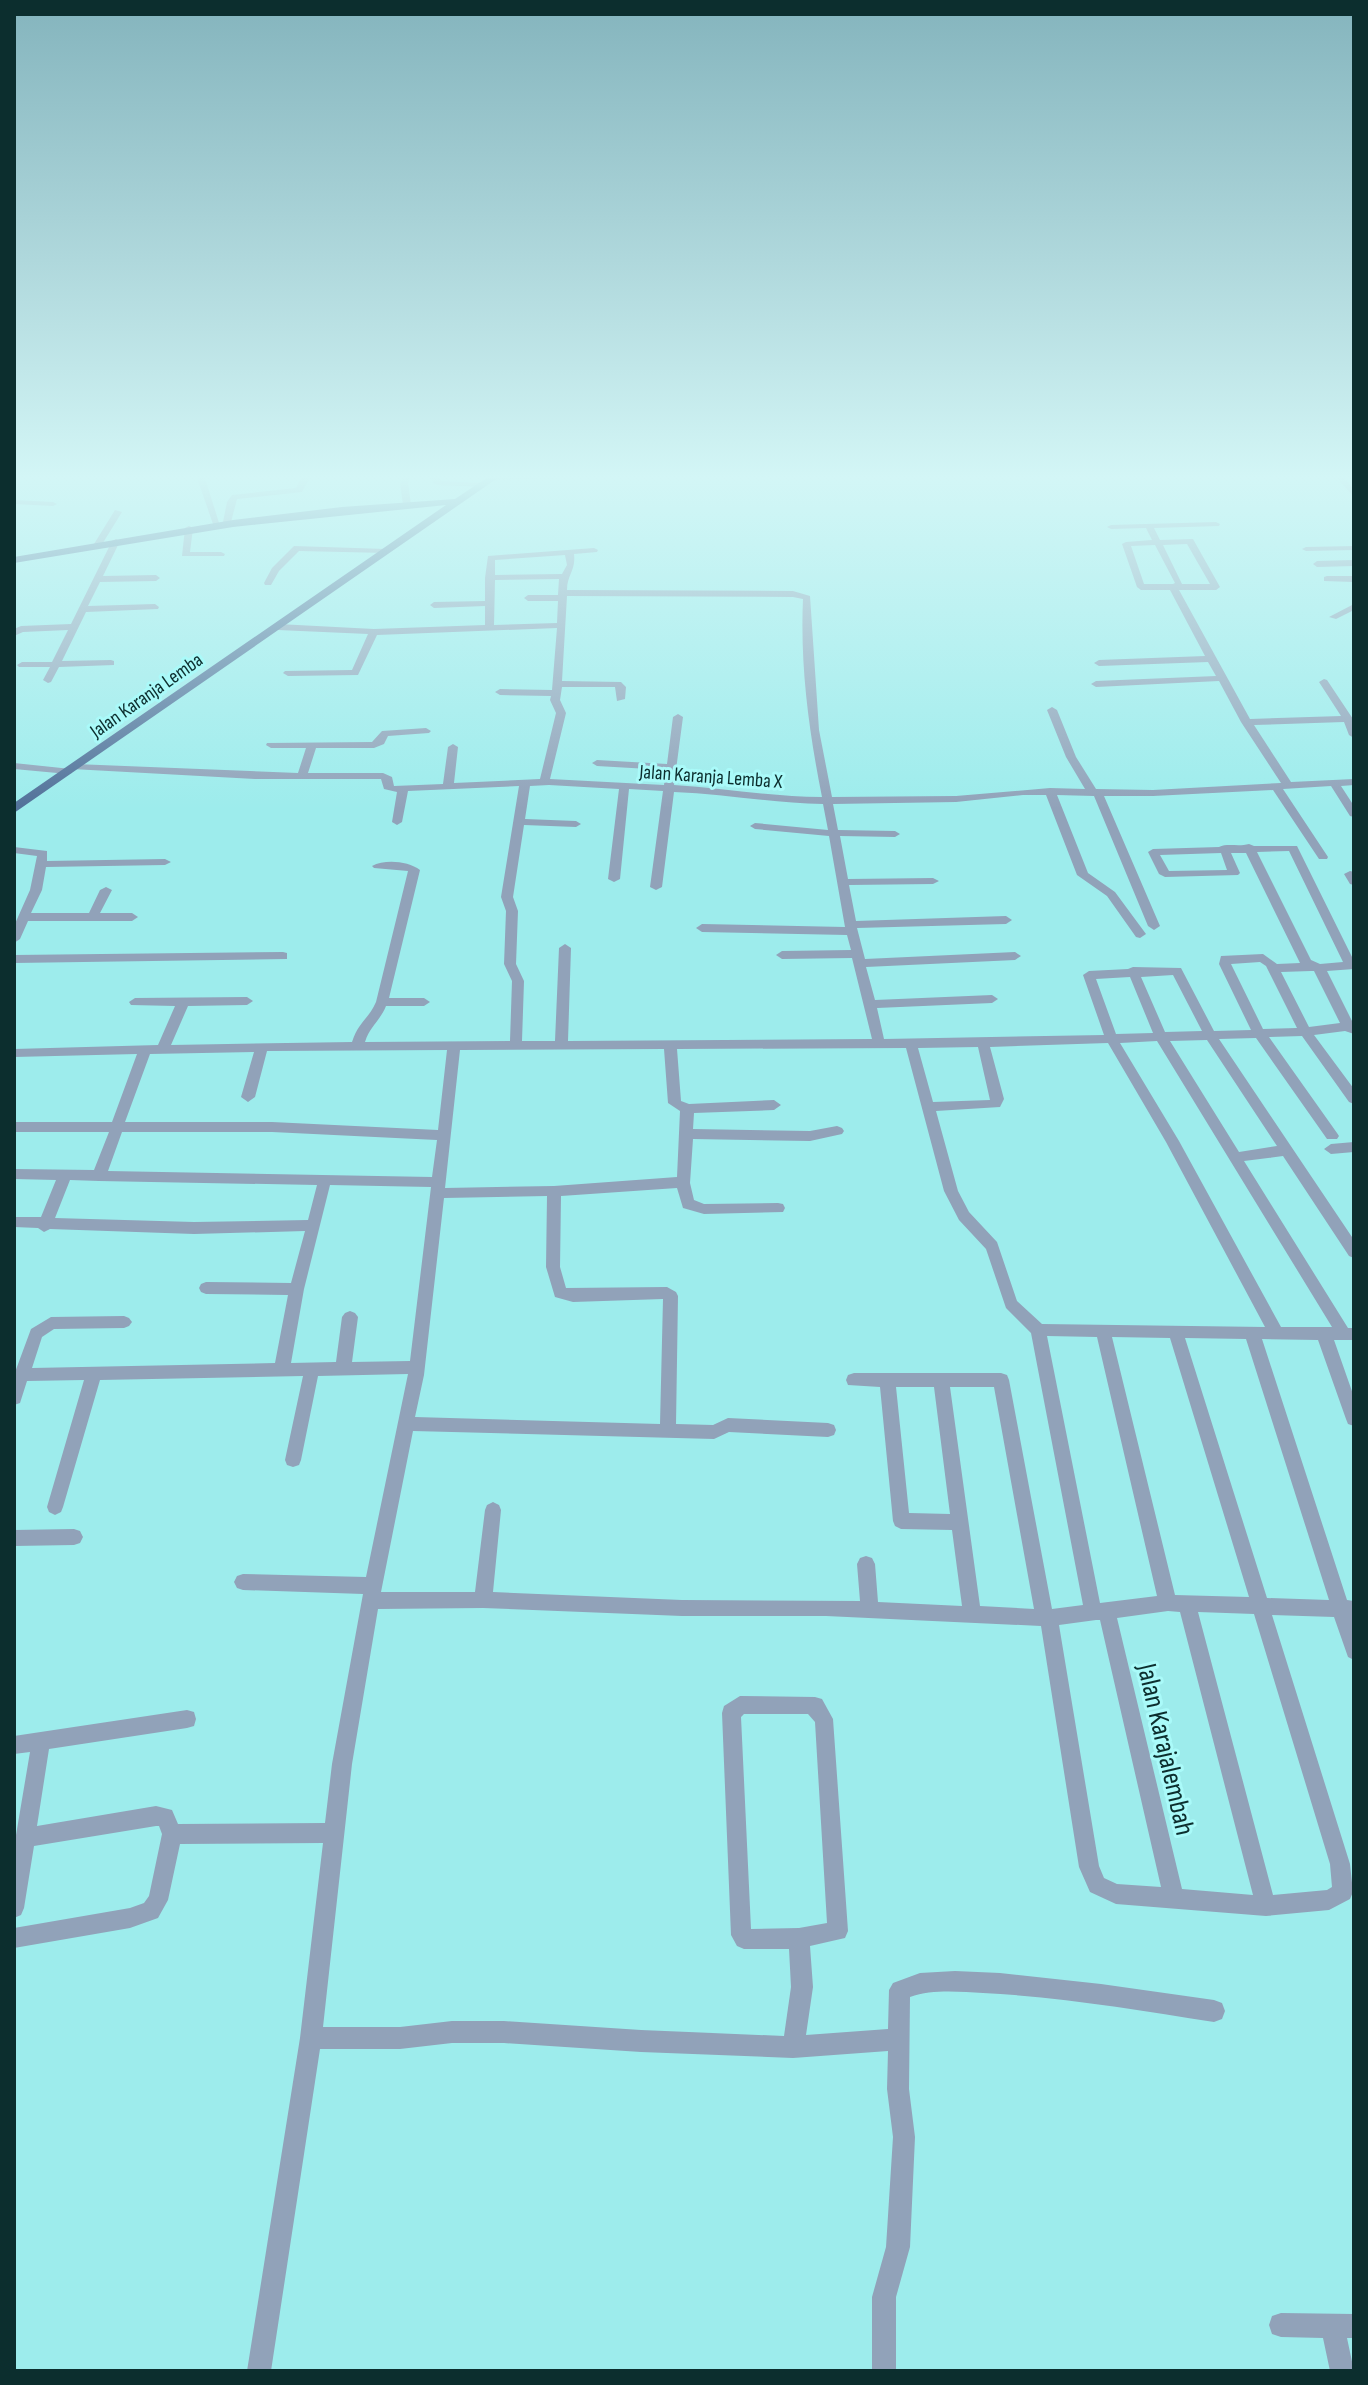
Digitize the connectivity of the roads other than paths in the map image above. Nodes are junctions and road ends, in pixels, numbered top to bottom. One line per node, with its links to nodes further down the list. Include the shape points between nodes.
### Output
1 (96, 586): 15 (street)
2 (336, 586): 19 (main road, Jalan Karanja Lemba)
3 (489, 586): 11 (street)
4 (563, 586): 9 (street)
5 (1141, 586): 8 (street)
6 (1176, 586): 8 (street)
7 (1202, 586): 8 (street)
8 (1174, 589): 23 (street)
9 (563, 595): 10 (street); 17 (street); 61 (street, via 805,597 810,694)
10 (528, 598)
11 (489, 603): 12 (street); 20 (street)
12 (434, 605)
13 (155, 607): 15 (street)
14 (1354, 607): 16 (street)
15 (85, 609): 18 (street)
16 (1333, 617)
17 (562, 625): 20 (street); 33 (street)
18 (74, 627): 22 (street); 27 (street)
19 (278, 627): 21 (street); 48 (main road, Jalan Karanja Lemba)
20 (489, 627): 21 (street)
21 (374, 632): 28 (street, via 355,673)
22 (14, 633)
23 (1211, 659): 25 (street); 29 (street)
24 (111, 663): 27 (street)
25 (1099, 663)
26 (22, 665): 27 (street)
27 (56, 665): 30 (street)
28 (288, 673)
29 (1224, 678): 32 (street); 39 (street)
30 (48, 680)
31 (1324, 682): 37 (street)
32 (1096, 684)
33 (557, 688): 34 (street); 35 (street, via 618,684); 50 (street, via 561,713)
34 (500, 692)
35 (620, 699)
36 (1052, 710): 60 (street, via 1071,757)
37 (1348, 713): 39 (street); 41 (street)
38 (678, 717): 47 (street)
39 (1246, 722): 55 (street)
40 (426, 731): 43 (street, via 385,733 374,745)
41 (1354, 735)
42 (271, 745): 43 (street)
43 (312, 745): 49 (street)
44 (453, 747): 54 (street)
45 (597, 763): 47 (street)
46 (14, 766): 48 (street, Jalan Karanja Lemba X)
47 (671, 767): 58 (street)
48 (72, 769): 49 (street, Jalan Karanja Lemba X); 62 (main road, Jalan Karanja Lemba)
49 (302, 776): 57 (street, Jalan Karanja Lemba X, via 383,776 389,788)
50 (544, 782): 52 (street, Jalan Karanja Lemba X); 56 (street, Jalan Karanja Lemba X)
51 (1354, 782): 53 (street, Jalan Karanja Lemba X)
52 (525, 784): 54 (street, Jalan Karanja Lemba X); 65 (street)
53 (1335, 784): 55 (street, Jalan Karanja Lemba X); 63 (street)
54 (448, 787): 57 (street, Jalan Karanja Lemba X)
55 (1283, 787): 60 (street, Jalan Karanja Lemba X); 73 (street)
56 (624, 788): 58 (street, Jalan Karanja Lemba X); 77 (street)
57 (403, 789): 64 (street)
58 (668, 789): 61 (street, Jalan Karanja Lemba X); 80 (street)
59 (1050, 791): 60 (street, Jalan Karanja Lemba X); 61 (street, Jalan Karanja Lemba X); 89 (street, via 1083,875 1111,894)
60 (1095, 792): 86 (street)
61 (828, 802): 68 (street)
62 (14, 809)
63 (1354, 814)
64 (397, 822)
65 (519, 822): 66 (street); 117 (street, via 507,897 512,911 510,964 518,976)
66 (576, 824)
67 (755, 826): 68 (street)
68 (833, 834): 69 (street); 79 (street)
69 (895, 834)
70 (1249, 847): 71 (street); 97 (street, via 1294,849); 98 (street, via 1306,963)
71 (1224, 848): 71 (street, via 1234,873 1165,874 1153,852)
72 (14, 850): 75 (street, via 42,851)
73 (1323, 857)
74 (165, 862): 75 (street)
75 (41, 864): 82 (street)
76 (378, 866): 105 (street, via 414,870)
77 (614, 879)
78 (933, 881): 79 (street)
79 (844, 882): 88 (street)
80 (656, 887)
81 (106, 890): 83 (street)
82 (25, 917): 83 (street); 90 (street)
83 (93, 917): 84 (street)
84 (132, 917)
85 (1006, 920): 88 (street)
86 (1154, 926)
87 (702, 928): 88 (street)
88 (851, 928): 96 (street)
89 (1140, 934)
90 (14, 939)
91 (565, 948): 121 (street)
92 (782, 955): 96 (street)
93 (283, 956): 95 (street)
94 (1015, 956): 96 (street)
95 (14, 959)
96 (858, 959): 107 (street)
97 (1352, 965): 98 (street)
98 (1315, 967): 99 (street); 108 (street)
99 (1273, 968): 109 (street); 110 (street, via 1263,958 1224,961)
100 (1133, 971): 111 (street, via 1177,971); 112 (street); 113 (street, via 1089,976)
101 (992, 999): 107 (street)
102 (247, 1001): 104 (street)
103 (135, 1002): 104 (street)
104 (183, 1002): 125 (street)
105 (382, 1002): 106 (street); 122 (street, via 361,1029)
106 (424, 1002)
107 (869, 1004): 115 (street)
108 (1351, 1029): 109 (street)
109 (1305, 1032): 110 (street); 129 (street)
110 (1259, 1033): 111 (street); 138 (street, via 1332,1143)
111 (1210, 1035): 112 (street); 139 (street)
112 (1161, 1037): 113 (street); 140 (street)
113 (1111, 1038): 114 (street); 160 (street)
114 (983, 1043): 116 (street); 131 (street, via 995,1104)
115 (879, 1044): 116 (street); 118 (street)
116 (911, 1044): 131 (street)
117 (516, 1046): 121 (street); 123 (street)
118 (670, 1046): 121 (street); 132 (street, via 675,1103)
119 (262, 1047): 120 (street); 125 (street); 128 (street)
120 (305, 1047): 122 (street); 127 (street)
121 (561, 1047)
122 (357, 1048): 123 (street)
123 (454, 1048): 137 (street)
124 (145, 1051): 125 (street); 126 (street); 134 (street)
125 (162, 1051)
126 (14, 1053)
127 (302, 1064)
128 (248, 1097)
129 (1354, 1099)
130 (774, 1105): 132 (street)
131 (929, 1107): 157 (street, via 951,1191 964,1216 992,1246 1011,1304)
132 (687, 1109): 136 (street)
133 (14, 1127): 134 (street)
134 (118, 1127): 137 (street); 143 (street)
135 (837, 1131): 136 (street, via 810,1136)
136 (689, 1134): 145 (street)
137 (442, 1135): 146 (street)
138 (1354, 1147)
139 (1287, 1150): 140 (street); 152 (street)
140 (1237, 1157): 163 (street)
141 (14, 1174): 142 (street)
142 (65, 1176): 143 (street); 151 (street)
143 (99, 1176): 144 (street)
144 (325, 1179): 146 (street); 150 (street)
145 (682, 1182): 147 (street); 148 (street, via 693,1208)
146 (436, 1188): 147 (street); 164 (street)
147 (554, 1191): 176 (street, via 553,1267 560,1293 671,1296)
148 (778, 1208)
149 (14, 1222): 151 (street)
150 (313, 1225): 151 (street); 154 (street)
151 (44, 1226)
152 (1354, 1252)
153 (206, 1288): 154 (street)
154 (297, 1289): 167 (street)
155 (350, 1317): 165 (street)
156 (124, 1322): 169 (street, via 46,1325 36,1333)
157 (1038, 1330): 158 (street); 192 (street, Jalan Karajalembah)
158 (1103, 1330): 159 (street); 188 (street)
159 (1175, 1330): 161 (street); 189 (street)
160 (1276, 1332): 161 (street); 162 (street)
161 (1252, 1333): 190 (street)
162 (1324, 1334): 163 (street); 174 (street)
163 (1349, 1334)
164 (417, 1367): 165 (street); 175 (street)
165 (343, 1368): 166 (street)
166 (312, 1369): 167 (street); 178 (street)
167 (282, 1370): 168 (street)
168 (94, 1374): 169 (street); 179 (street)
169 (22, 1375): 173 (street)
170 (854, 1380): 171 (street)
171 (887, 1380): 172 (street); 181 (street, via 901,1521)
172 (941, 1380): 181 (street); 194 (street, via 1001,1380)
173 (14, 1398)
174 (1354, 1419)
175 (408, 1424): 176 (street); 186 (street)
176 (668, 1430): 177 (street, via 714,1432 728,1425)
177 (828, 1430)
178 (293, 1460)
179 (55, 1507)
180 (493, 1510): 187 (street)
181 (960, 1522): 193 (street)
182 (74, 1537): 183 (street)
183 (14, 1538)
184 (866, 1564): 191 (street)
185 (243, 1582): 186 (street)
186 (372, 1594): 187 (street); 199 (street)
187 (483, 1600): 191 (street)
188 (1178, 1603): 189 (street); 192 (street); 203 (street)
189 (1260, 1608): 190 (street); 203 (street, via 1340,1864 1343,1892 1329,1900)
190 (1347, 1609): 195 (street)
191 (870, 1611): 193 (street)
192 (1100, 1612): 194 (street); 202 (street, Jalan Karajalembah)
193 (972, 1615): 194 (street)
194 (1047, 1618): 202 (street, via 1089,1867 1097,1885 1116,1894)
195 (1354, 1651)
196 (187, 1719): 197 (street)
197 (41, 1742): 198 (street); 201 (street)
198 (14, 1745)
199 (335, 1833): 200 (street); 208 (street)
200 (172, 1834): 201 (street, via 165,1817 156,1816); 205 (street, via 151,1911)
201 (25, 1838): 204 (street)
202 (1174, 1899): 203 (street)
203 (1266, 1906)
204 (14, 1908)
205 (14, 1938)
206 (799, 1938): 206 (street, via 741,1935 729,1720 740,1705 815,1706 824,1719 838,1931); 210 (street, via 802,1987)
207 (1214, 2011): 209 (street, via 966,1982 912,1984 898,1995)
208 (311, 2038): 210 (street, via 504,2032); 213 (street)
209 (898, 2045): 210 (street, via 877,2040); 214 (street, via 904,2137 898,2247 884,2297)
210 (793, 2047)
211 (1281, 2325): 212 (street)
212 (1343, 2326): 215 (street)
213 (259, 2371)
214 (884, 2371)
215 (1342, 2371)

